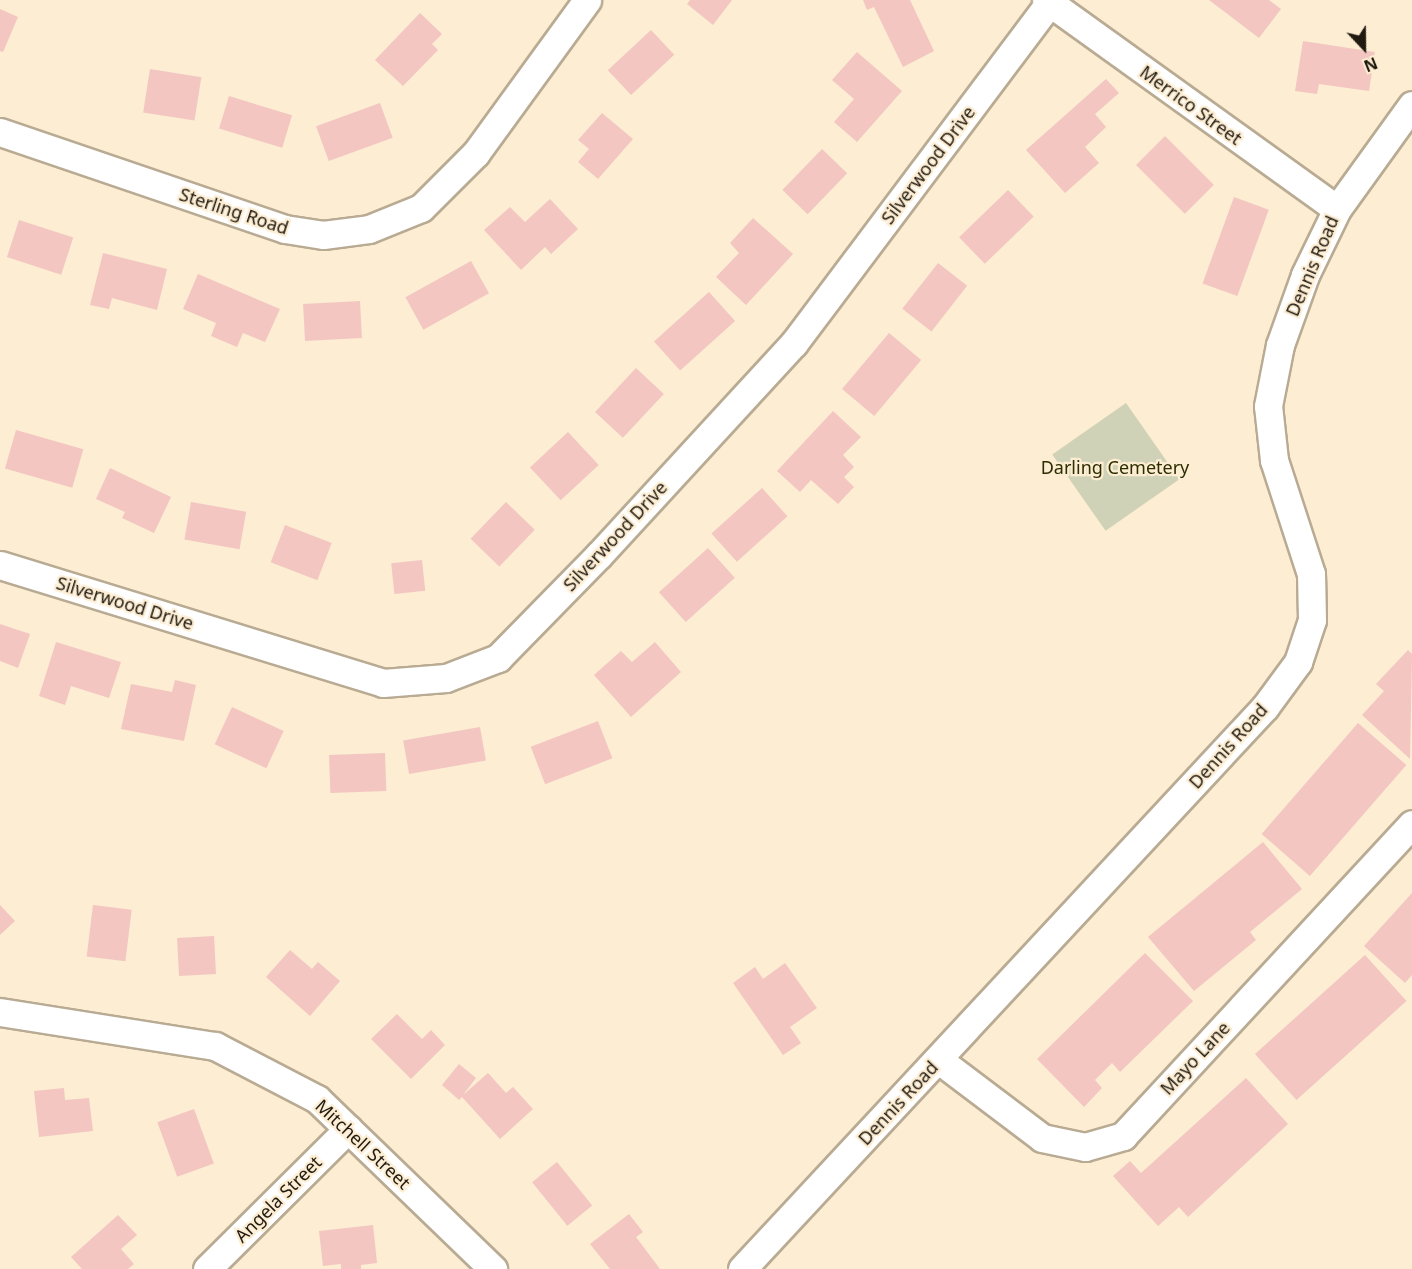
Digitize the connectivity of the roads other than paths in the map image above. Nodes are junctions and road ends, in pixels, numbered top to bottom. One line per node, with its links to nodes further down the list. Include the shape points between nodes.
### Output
1 (588, 0): 4 (street, Sterling Road, via 476,153 421,208 369,229 323,235 285,229)
2 (1048, 1): 5 (street, Merrico Street); 6 (street, Silverwood Drive, via 794,343 599,555 498,658 446,678 383,683)
3 (1412, 105): 5 (street, Dennis Road)
4 (0, 132)
5 (1337, 209): 9 (street, Dennis Road, via 1301,285 1280,345 1268,406 1274,460 1311,574 1312,620 1298,662 1265,707)
6 (0, 565)
7 (1412, 824): 9 (street, Mayo Lane, via 1124,1136 1085,1147 1042,1138)
8 (0, 1012): 10 (street, Mitchell Street, via 215,1046 317,1099)
9 (939, 1060): 13 (street, Dennis Road)
10 (348, 1129): 11 (street, Angela Street); 12 (street, Mitchell Street)
11 (207, 1269)
12 (493, 1269)
13 (742, 1269)

